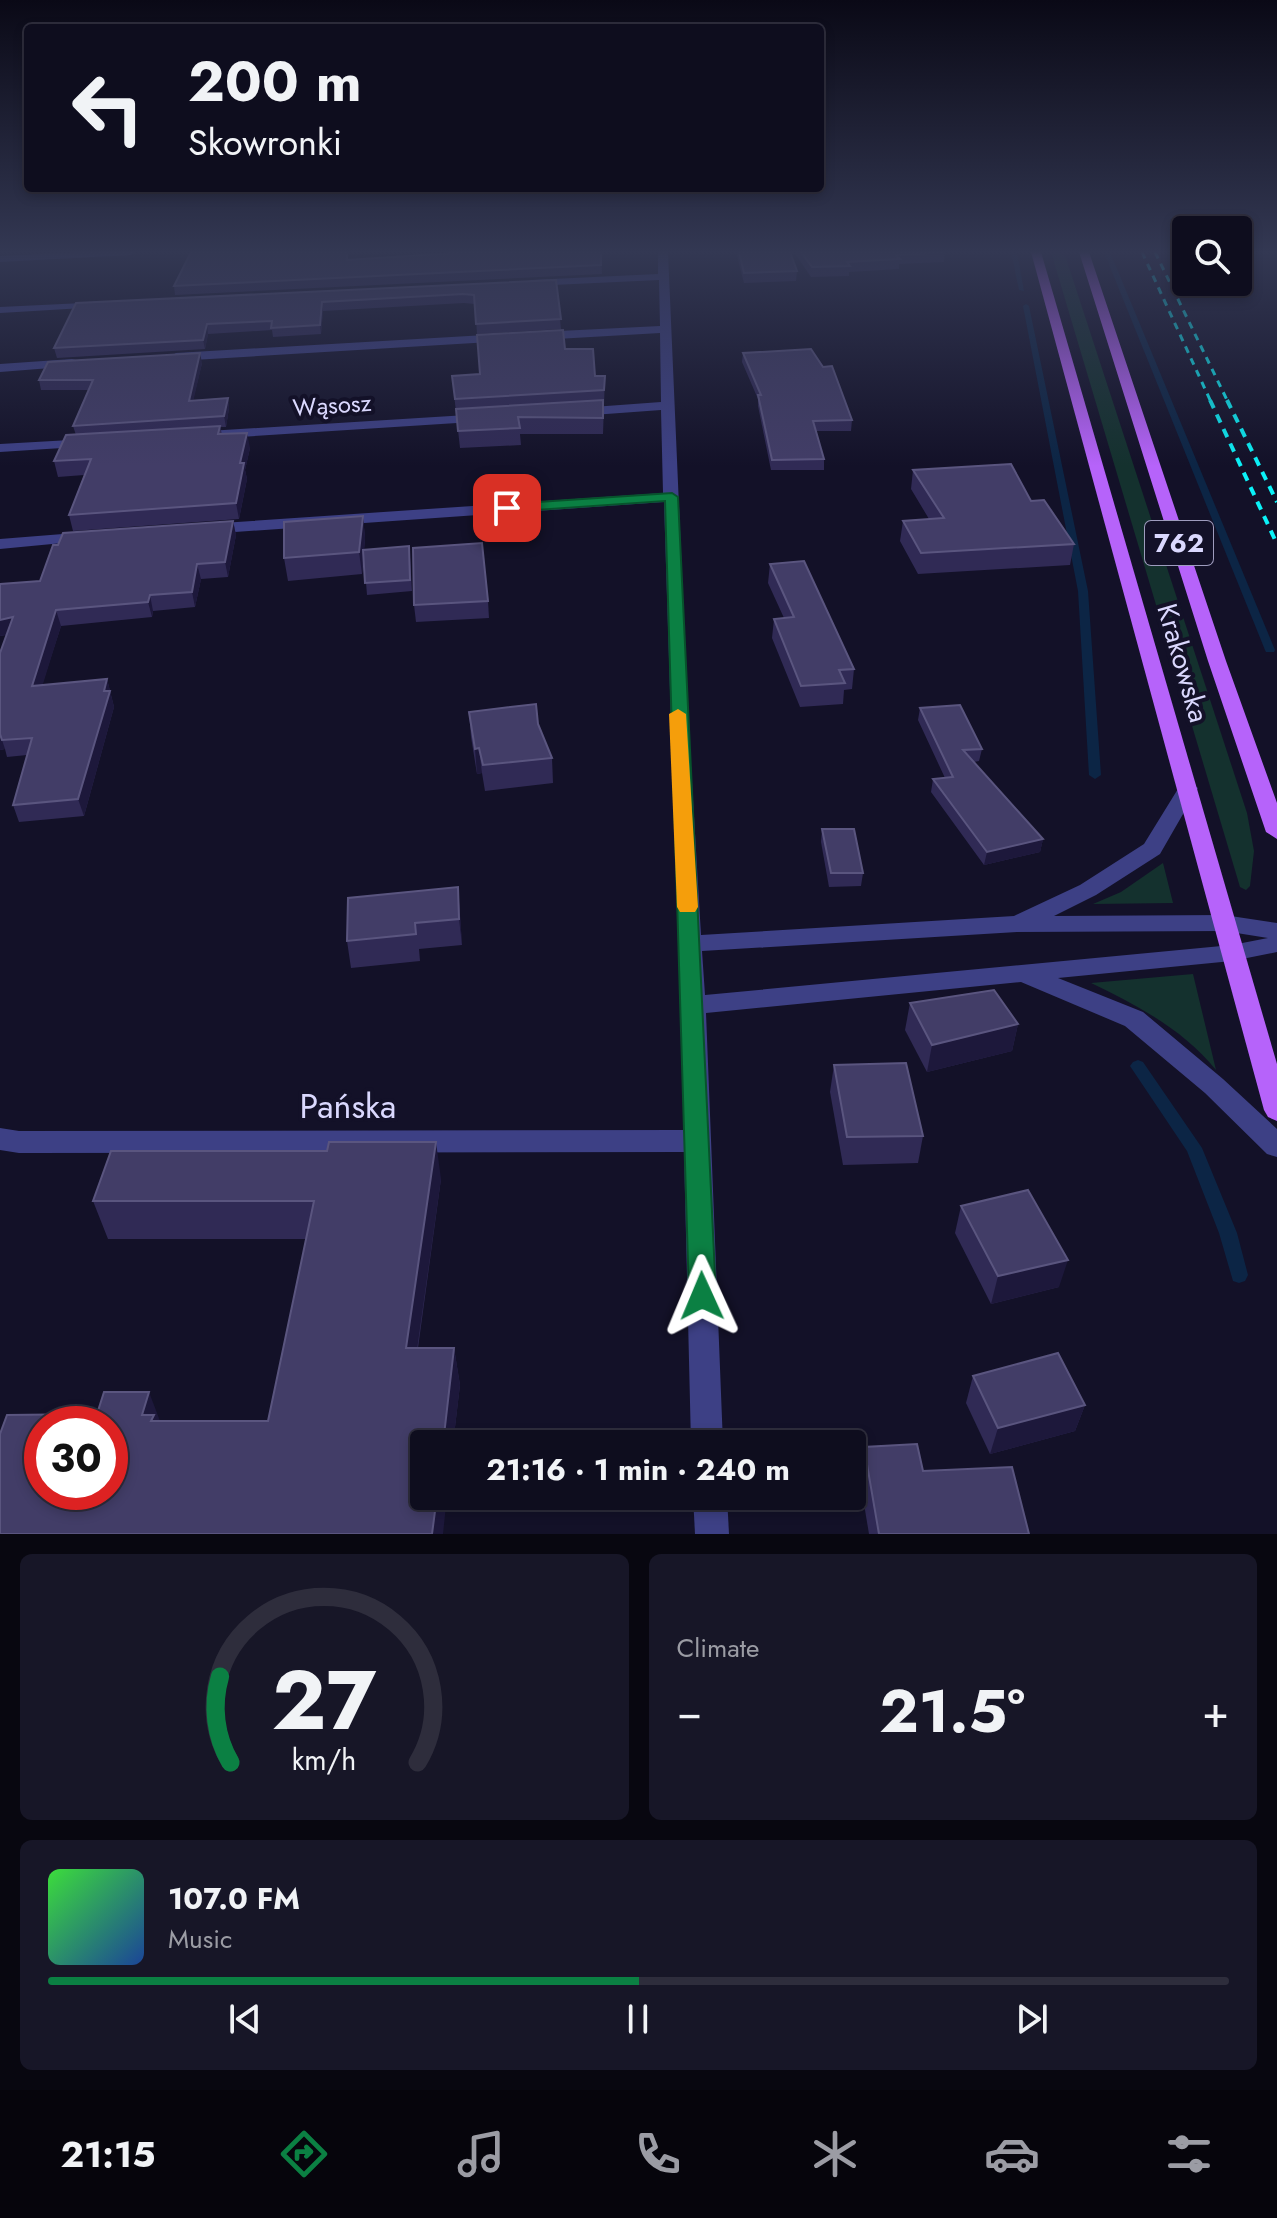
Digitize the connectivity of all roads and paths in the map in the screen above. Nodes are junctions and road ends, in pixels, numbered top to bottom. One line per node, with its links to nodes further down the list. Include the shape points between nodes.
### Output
1 (665, 324): 4 (street)
2 (1056, 324): 18 (main road, Krakowska / 762)
3 (1107, 324): 19 (main road, Krakowska / 762)
4 (665, 329): 5 (street); 8 (street)
5 (158, 358)
6 (79, 363): 7 (street)
7 (0, 368)
8 (667, 406): 9 (street); 14 (street)
9 (571, 412)
10 (491, 417): 11 (street, Wąsosz)
11 (190, 436)
12 (111, 441): 13 (street)
13 (0, 448)
14 (672, 497): 15 (street); 23 (street)
15 (190, 530)
16 (111, 536): 17 (street)
17 (0, 544)
18 (1188, 788): 20 (main road, Krakowska / 762); 21 (street, via 1152,849 1088,890)
19 (1277, 832)
20 (1224, 923): 21 (street); 22 (street); 25 (main road, Krakowska / 762)
21 (1017, 924): 23 (street)
22 (1277, 931)
23 (689, 944): 27 (street)
24 (1277, 944): 25 (street)
25 (1232, 953): 26 (street); 28 (main road, Krakowska / 762)
26 (1023, 974): 27 (street); 31 (street, via 1134,1019)
27 (693, 1005): 30 (street)
28 (1277, 1110)
29 (0, 1139): 30 (street, Pańska)
30 (696, 1141): 32 (street)
31 (1277, 1146)
32 (706, 1430)
33 (711, 1510): 34 (street)
34 (712, 1534)

